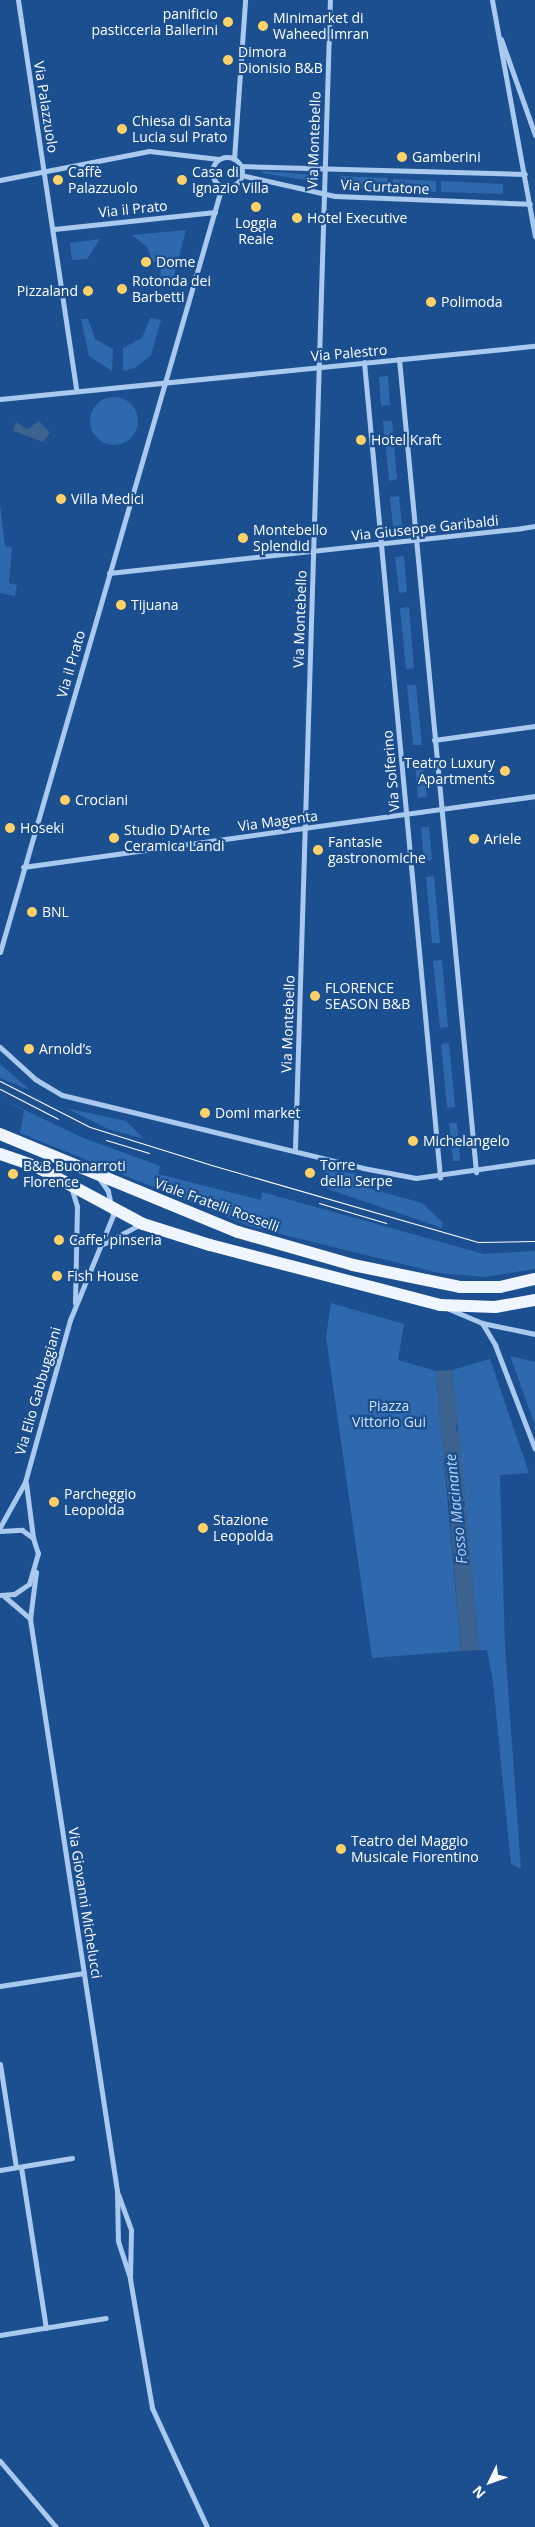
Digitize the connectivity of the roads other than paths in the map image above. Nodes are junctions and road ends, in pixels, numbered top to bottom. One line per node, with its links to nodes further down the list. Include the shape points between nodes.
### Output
1 (18, 0): 12 (street, Via Palazzuolo)
2 (245, 0): 8 (street)
3 (330, 0): 10 (street, Via Montebello)
4 (492, 0): 5 (street)
5 (496, 25): 6 (street); 11 (street)
6 (535, 135)
7 (219, 159): 8 (street); 12 (street, via 149,151); 15 (street, via 212,174)
8 (234, 159): 9 (street)
9 (240, 166): 10 (street, Via Curtatone); 13 (street)
10 (325, 167): 11 (street, Via Curtatone); 16 (street, Via Montebello)
11 (525, 174): 17 (street)
12 (44, 175): 14 (street); 19 (street, Via Palazzuolo)
13 (241, 175): 15 (street, via 236,183); 16 (street, Via Curtatone)
14 (0, 180)
15 (222, 186): 18 (street, Via il Prato)
16 (324, 194): 17 (street, Via Curtatone); 25 (street, Via Montebello)
17 (530, 204): 20 (street)
18 (215, 212): 19 (street, Via il Prato); 26 (street, Via il Prato)
19 (54, 229): 27 (street)
20 (535, 236)
21 (535, 346): 22 (street, Via Palestro)
22 (504, 349): 23 (street, Via Palestro)
23 (399, 359): 24 (street, Via Palestro); 31 (street)
24 (364, 362): 25 (street, Via Palestro); 32 (street, Via Solferino)
25 (319, 366): 26 (street, Via Palestro); 33 (street, Via Montebello)
26 (165, 383): 27 (street); 34 (street, Via il Prato)
27 (76, 390): 28 (street)
28 (0, 399)
29 (535, 526): 30 (street, Via Giuseppe Garibaldi)
30 (522, 528): 31 (street, Via Giuseppe Garibaldi)
31 (416, 541): 32 (street, Via Giuseppe Garibaldi); 36 (street)
32 (381, 544): 33 (street, Via Giuseppe Garibaldi); 39 (street, Via Solferino)
33 (313, 552): 34 (street, Via Giuseppe Garibaldi); 40 (street, Via Montebello)
34 (109, 573): 41 (street, Via il Prato)
35 (535, 726): 36 (street)
36 (434, 740): 38 (street)
37 (535, 796): 38 (street, Via Magenta)
38 (440, 809): 39 (street, Via Magenta); 49 (street)
39 (407, 814): 40 (street, Via Magenta); 50 (street, Via Solferino)
40 (305, 828): 41 (street, Via Magenta); 45 (street, Via Montebello)
41 (23, 867): 42 (street, Via il Prato)
42 (0, 952)
43 (1, 1049): 45 (street, via 55,1092)
44 (0, 1134): 48 (main road, Viale Fratelli Rosselli)
45 (295, 1149): 50 (street, via 416,1178)
46 (0, 1154): 51 (main road)
47 (535, 1161): 49 (street)
48 (87, 1169): 52 (street, via 106,1187); 55 (main road, Viale Fratelli Rosselli, via 260,1239 450,1286 492,1288)
49 (476, 1172): 50 (street)
50 (440, 1177)
51 (59, 1179): 52 (main road); 58 (street, Via Elio Gabbuggiani, via 74,1193 77,1206)
52 (113, 1208): 53 (main road); 54 (street, Via Elio Gabbuggiani)
53 (143, 1224): 54 (street); 57 (main road)
54 (102, 1244): 58 (street, Via Elio Gabbuggiani)
55 (535, 1279)
56 (535, 1300): 57 (main road, via 495,1308)
57 (440, 1305): 59 (street)
58 (75, 1306): 62 (street, Via Elio Gabbuggiani, via 38,1423)
59 (482, 1323): 60 (street); 61 (street, via 495,1345)
60 (535, 1334)
61 (535, 1449)
62 (26, 1482): 63 (street, Via Elio Gabbuggiani); 64 (street, Via Elio Gabbuggiani)
63 (0, 1529): 64 (street, via 17,1528)
64 (33, 1538): 65 (street, Via Elio Gabbuggiani, via 38,1553)
65 (36, 1572): 66 (street, via 25,1588); 67 (street, Via Giovanni Michelucci)
66 (2, 1595): 67 (street)
67 (30, 1619): 68 (street, Via Giovanni Michelucci)
68 (84, 1973): 69 (street); 74 (street, Via Giovanni Michelucci)
69 (0, 1986)
70 (0, 2064): 72 (street)
71 (72, 2158): 72 (street)
72 (19, 2167): 73 (street); 77 (street)
73 (0, 2170)
74 (117, 2191): 75 (street, Via Giovanni Michelucci, via 117,2236); 75 (street, Via Giovanni Michelucci, via 132,2230)
75 (130, 2279): 80 (street, Via Giovanni Michelucci, via 147,2391)
76 (106, 2318): 77 (street)
77 (46, 2328): 78 (street)
78 (0, 2336)
79 (0, 2461): 81 (street)
80 (206, 2525)
81 (56, 2527)

